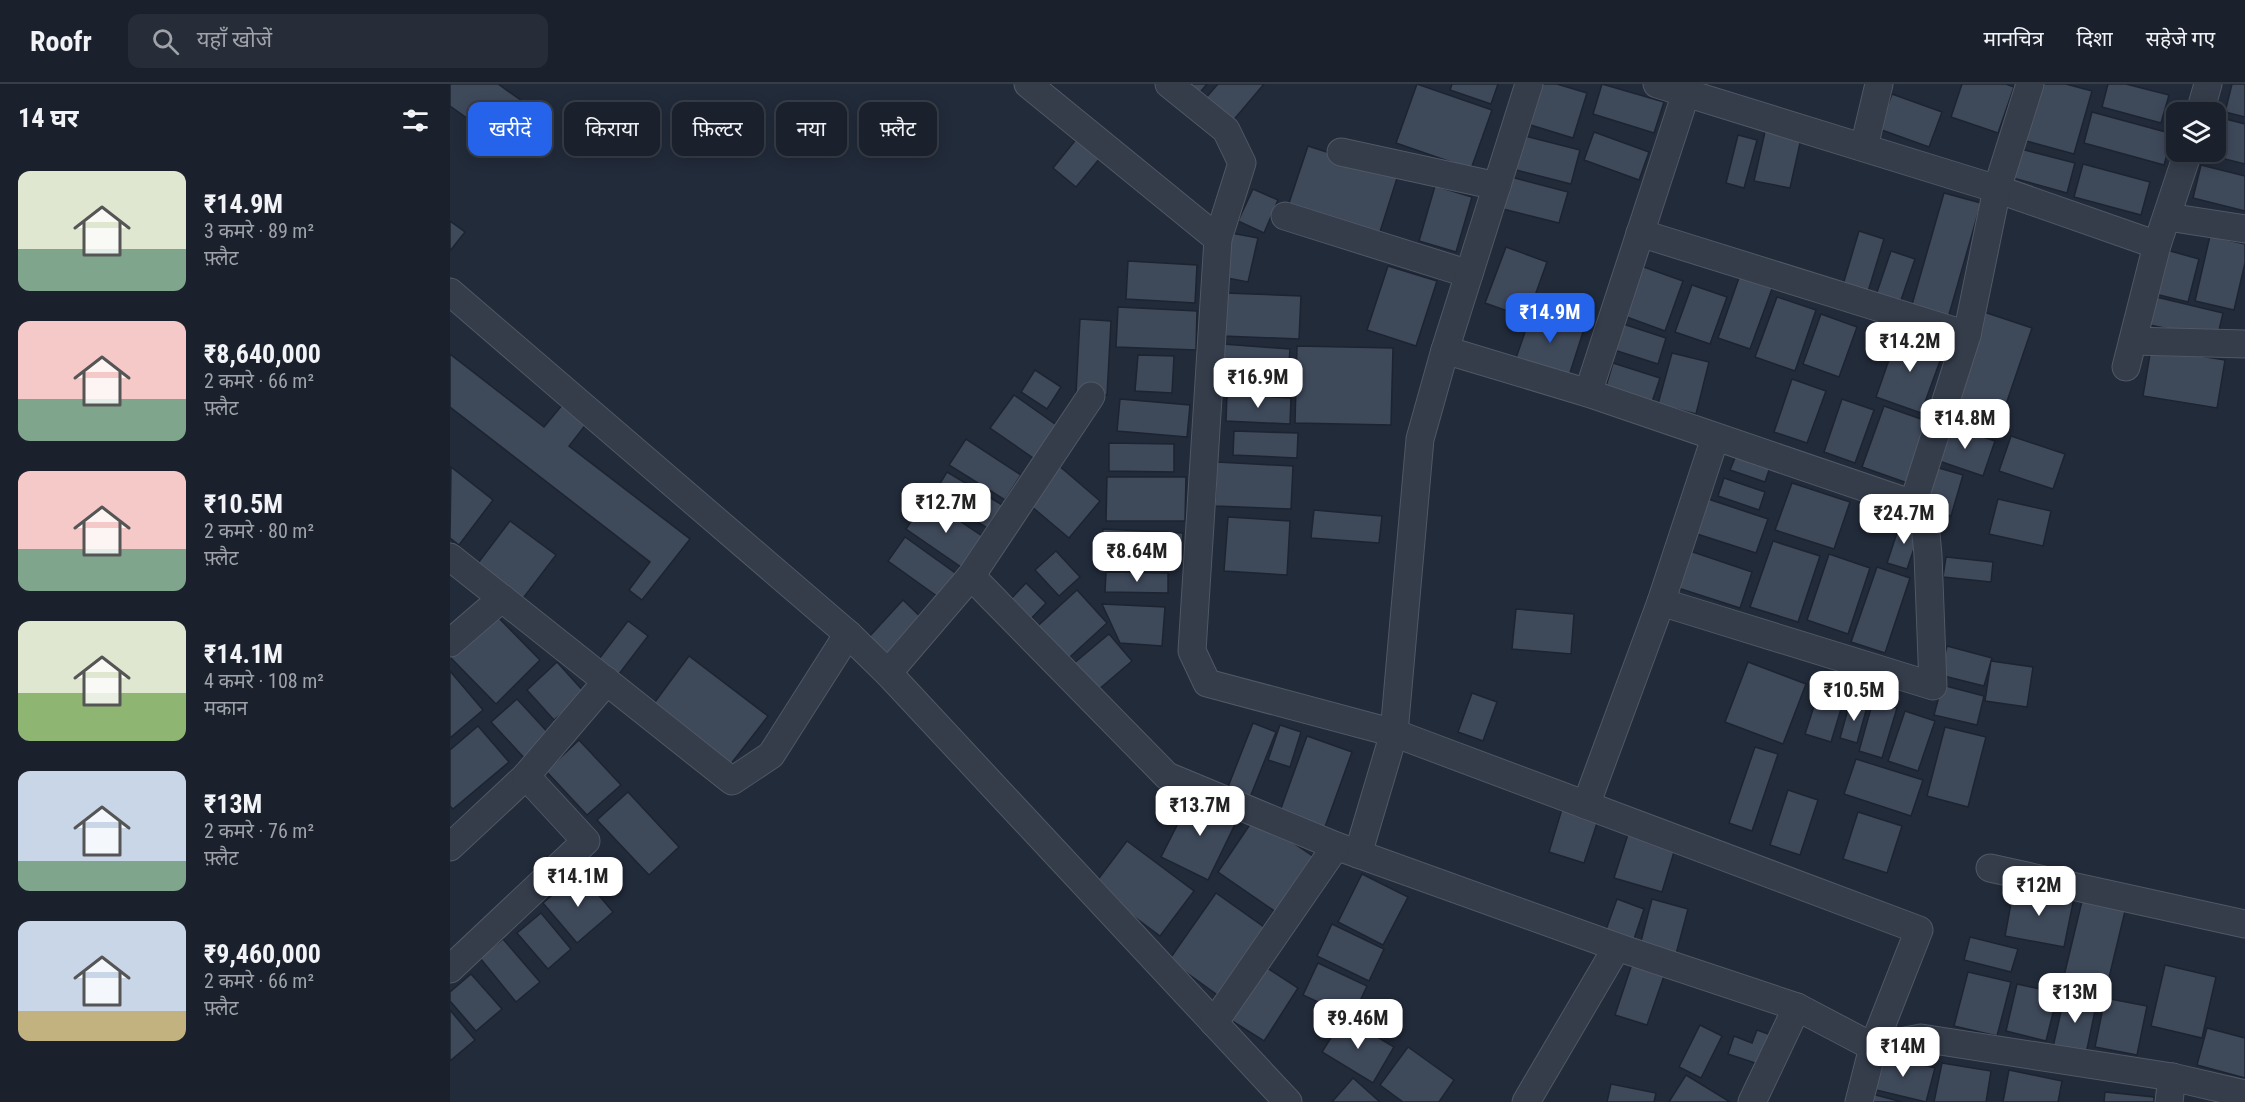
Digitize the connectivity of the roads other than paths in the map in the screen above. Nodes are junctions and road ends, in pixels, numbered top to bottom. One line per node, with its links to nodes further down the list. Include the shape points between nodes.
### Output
1 (1028, 84): 19 (street)
2 (1169, 84): 19 (street, via 1226,130 1242,163)
3 (1529, 84): 13 (street)
4 (1657, 84): 8 (street)
5 (1879, 84): 10 (street)
6 (2030, 84): 14 (street)
7 (2208, 84): 9 (street)
8 (1686, 93): 10 (street); 18 (street)
9 (2203, 102)
10 (1864, 147): 14 (street)
11 (1341, 152): 13 (street)
12 (2185, 162): 16 (street)
13 (1497, 186): 21 (street)
14 (1997, 189): 20 (street); 23 (street)
15 (1285, 216): 21 (street)
16 (2168, 217): 17 (street); 20 (street)
17 (2245, 229)
18 (1640, 233): 23 (street); 28 (street)
19 (1218, 239): 40 (street, via 1192,651 1207,683)
20 (2157, 245): 24 (street)
21 (1469, 274): 26 (street)
22 (450, 292): 36 (street)
23 (1967, 335): 31 (street)
24 (2133, 341): 25 (street); 27 (street)
25 (2245, 344)
26 (1445, 350): 28 (street); 40 (street, via 1420,439)
27 (2126, 367)
28 (1588, 393): 30 (street)
29 (1091, 396): 33 (street)
30 (1715, 438): 31 (street); 35 (street)
31 (1913, 504): 35 (street, via 1925,523 1933,686)
32 (450, 557): 34 (street)
33 (970, 576): 38 (street); 44 (street, via 1167,776)
34 (502, 598): 37 (street); 39 (street)
35 (1661, 602): 42 (street)
36 (848, 634): 38 (street); 39 (street, via 771,755 732,781)
37 (450, 643)
38 (888, 673): 50 (street)
39 (608, 681): 41 (street)
40 (1394, 733): 42 (street); 44 (street)
41 (526, 776): 43 (street); 48 (street, via 586,842)
42 (1586, 806): 51 (street, via 1919,930)
43 (450, 847)
44 (1347, 850): 47 (street); 50 (street)
45 (1990, 868): 46 (street)
46 (2245, 924)
47 (1617, 947): 49 (street); 55 (street)
48 (450, 969)
49 (1797, 1007): 51 (street); 56 (street)
50 (1214, 1023): 54 (street)
51 (1873, 1047): 52 (street, via 1921,1038); 57 (street)
52 (2171, 1089): 53 (street)
53 (2245, 1094)
54 (1288, 1102)
55 (1526, 1102)
56 (1752, 1102)
57 (1859, 1102)

